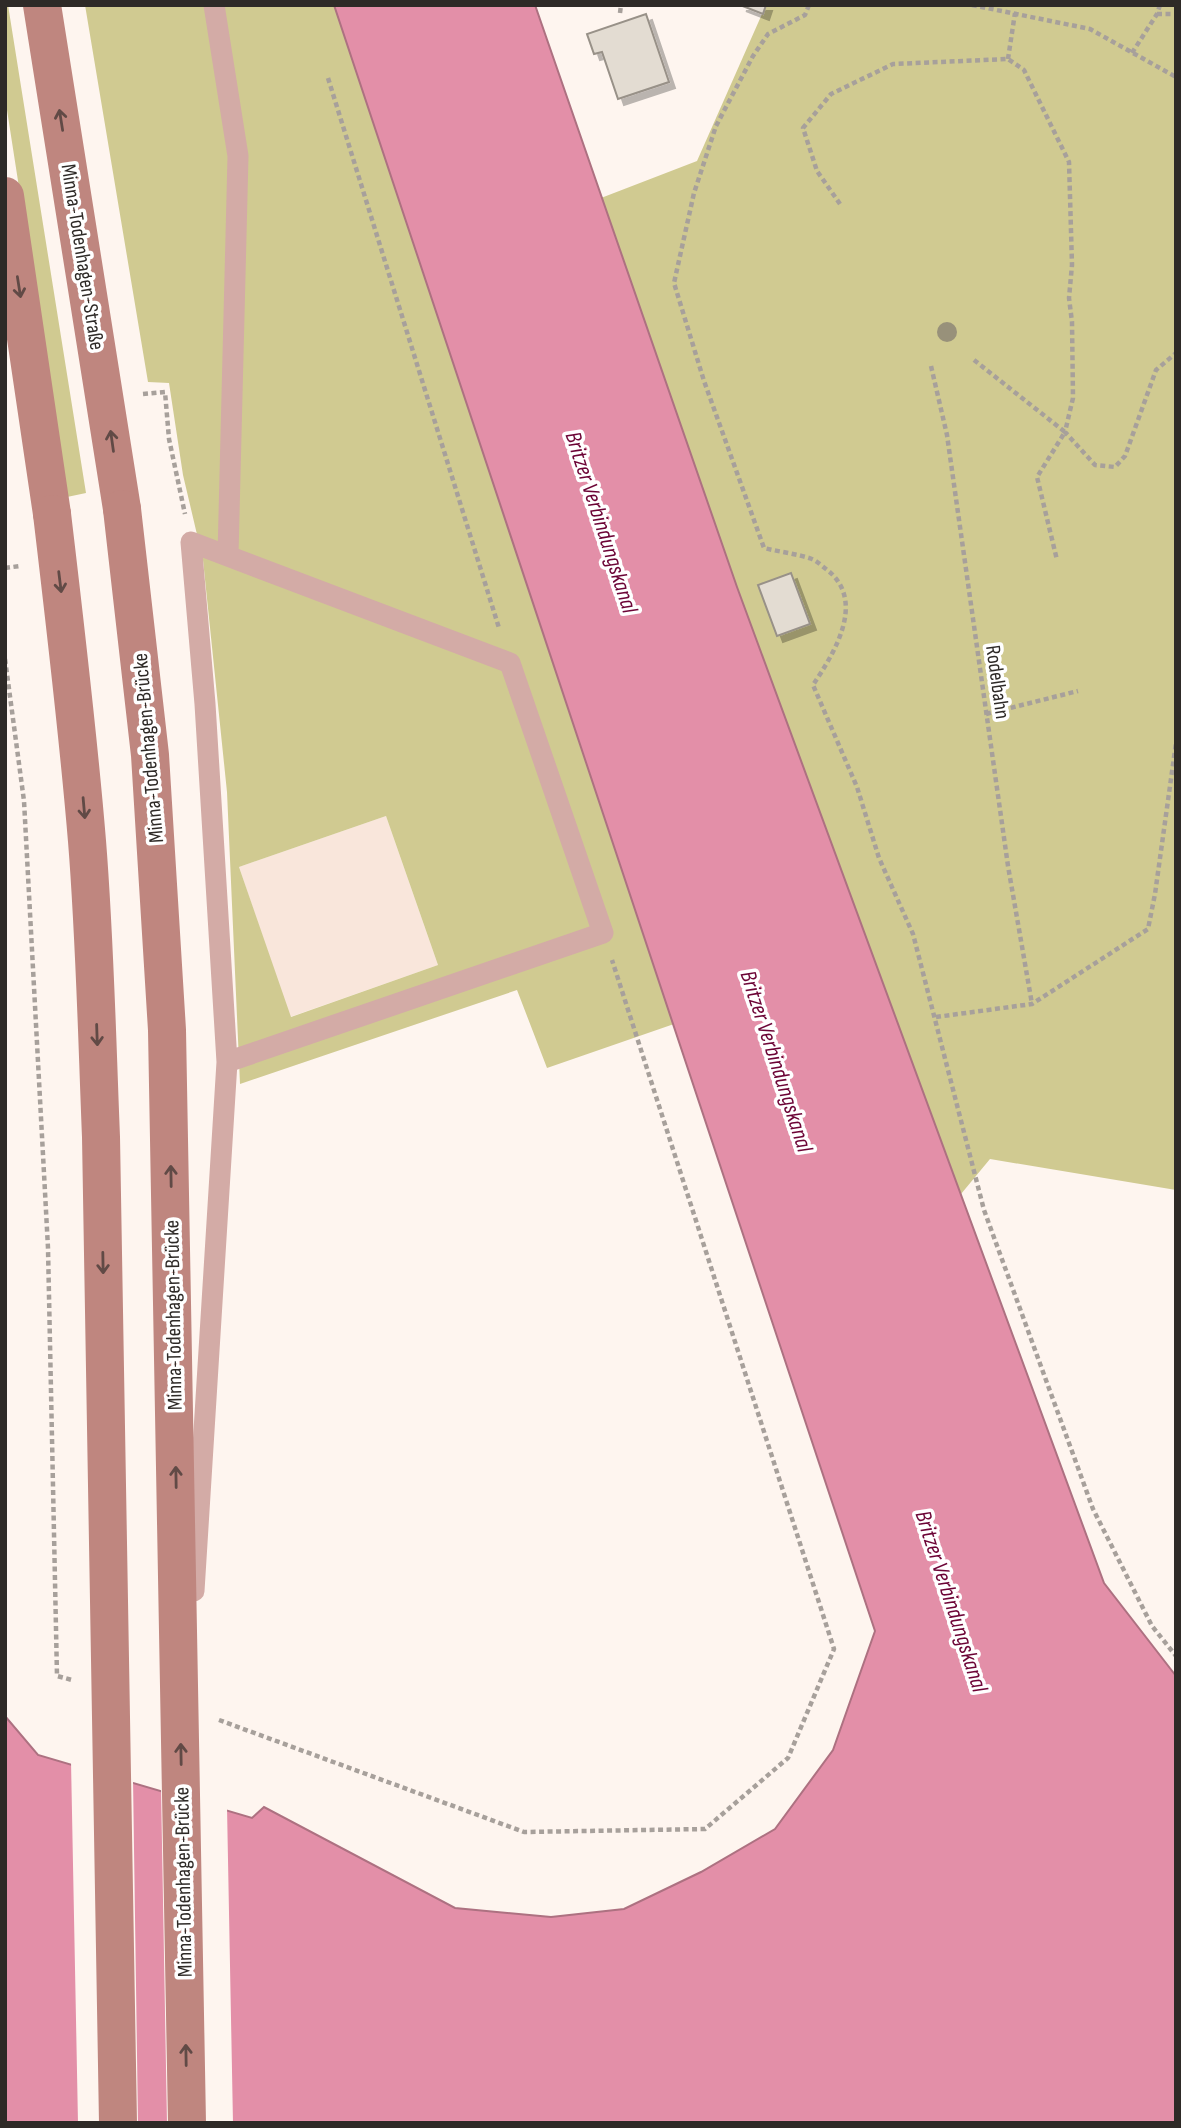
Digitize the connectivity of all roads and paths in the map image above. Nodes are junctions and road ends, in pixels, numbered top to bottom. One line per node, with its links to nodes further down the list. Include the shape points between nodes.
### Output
1 (42, 5): 22 (main road, Minna-Todenhagen-Straße, one-way to 1)
2 (214, 5): 24 (lane, via 238,156)
3 (621, 5): 7 (path)
4 (808, 5): 33 (path, via 805,15 768,34 716,126 694,193 674,283 764,548 814,560 835,576 846,597 843,631 813,685 913,934)
5 (972, 5): 8 (path)
6 (1160, 5): 9 (path)
7 (620, 13)
8 (1015, 13): 11 (path, via 1090,29); 12 (path)
9 (1157, 14): 10 (path); 11 (path)
10 (1176, 14)
11 (1132, 53): 13 (path)
12 (1008, 59): 16 (path, via 893,64 831,94 803,128 817,171); 21 (path, via 1024,70 1069,162 1073,398)
13 (1176, 77)
14 (328, 78): 27 (path)
15 (5, 196): 38 (main road, one-way to 38, bridge, via 52,514 86,830 101,1151)
16 (840, 204)
17 (1176, 353): 21 (path, via 1156,370 1125,456 1115,467 1095,465)
18 (974, 360): 21 (path)
19 (931, 366): 29 (path, Rodelbahn, via 947,435)
20 (135, 395): 23 (path, via 165,392 169,439)
21 (1065, 432): 25 (path, via 1037,477)
22 (122, 509): 39 (main road, Minna-Todenhagen-Brücke, one-way to 22, bridge, via 167,1030 149,755)
23 (191, 542): 24 (lane); 34 (lane)
24 (228, 555): 27 (lane)
25 (1057, 560)
26 (5, 659): 36 (path, via 24,801 46,1220)
27 (510, 663): 31 (lane)
28 (1078, 691): 29 (path)
29 (986, 714): 32 (path, Rodelbahn)
30 (1176, 743): 32 (path, via 1148,929)
31 (603, 933): 34 (lane); 37 (path, via 834,1649 788,1758 705,1829 524,1832)
32 (1032, 1004): 33 (path)
33 (936, 1017): 35 (path, via 984,1210 1093,1509 1152,1626)
34 (228, 1062): 37 (lane)
35 (1176, 1656)
36 (57, 1676)
37 (187, 1709)
38 (118, 2123)
39 (187, 2123)

